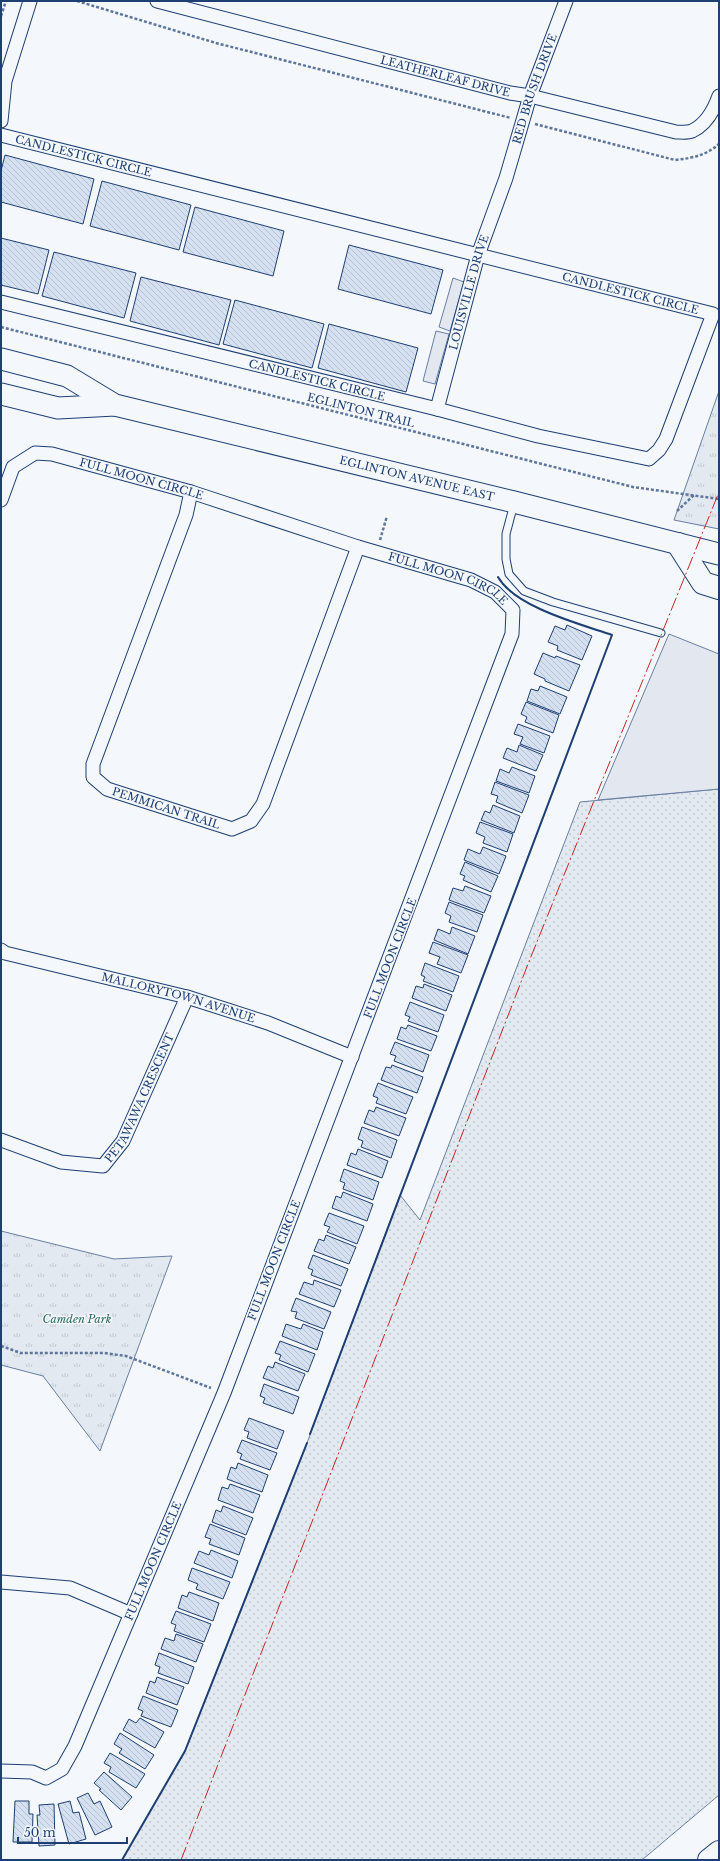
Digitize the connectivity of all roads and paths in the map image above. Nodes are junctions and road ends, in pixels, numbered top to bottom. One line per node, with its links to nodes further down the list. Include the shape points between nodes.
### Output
1 (6, 1): 6 (path)
2 (30, 1): 9 (street, via 5,81)
3 (77, 1): 10 (path, via 216,43)
4 (157, 1): 7 (street, LEATHERLEAF DRIVE)
5 (566, 1): 7 (street, RED BRUSH DRIVE)
6 (1, 16)
7 (530, 96): 8 (street, LEATHERLEAF DRIVE, via 676,132 690,131 702,124 715,107); 10 (street, RED BRUSH DRIVE)
8 (719, 96)
9 (1, 121)
10 (523, 121): 12 (path, via 675,160 698,157); 13 (street, RED BRUSH DRIVE)
11 (1, 135): 14 (street, CANDLESTICK CIRCLE)
12 (719, 144)
13 (506, 178): 14 (street, LOUISVILLE DRIVE)
14 (478, 255): 20 (street, LOUISVILLE DRIVE); 20 (street, CANDLESTICK CIRCLE, via 714,314 666,439 649,459 538,436)
15 (1, 302): 20 (street, CANDLESTICK CIRCLE)
16 (1, 327): 22 (path, EGLINTON TRAIL, via 633,487)
17 (1, 359): 19 (main road, EGLINTON AVENUE EAST, via 67,376)
18 (1, 394): 19 (main road, EGLINTON AVENUE EAST, via 58,408)
19 (115, 405): 25 (main road, EGLINTON AVENUE EAST)
20 (437, 409)
21 (192, 492): 24 (street, FULL MOON CIRCLE, via 52,454 35,453 13,467); 30 (street, FULL MOON CIRCLE); 30 (street, PEMMICAN TRAIL, via 186,515 93,764 93,777 107,789 232,829 251,821 263,804)
22 (694, 495): 23 (path, EGLINTON TRAIL); 26 (path)
23 (719, 499)
24 (1, 500)
25 (514, 502): 29 (main road, EGLINTON AVENUE EAST); 33 (lane, via 506,534 506,559 509,574 524,591 553,602)
26 (677, 511)
27 (387, 516): 28 (path)
28 (380, 540)
29 (678, 544): 31 (main road, EGLINTON AVENUE EAST); 32 (highway, via 702,583)
30 (358, 547): 36 (street, FULL MOON CIRCLE, via 471,580 495,592 513,610 512,634)
31 (719, 554)
32 (719, 588)
33 (661, 633)
34 (1, 950): 35 (street, MALLORYTOWN AVENUE)
35 (187, 997): 36 (street, MALLORYTOWN AVENUE, via 268,1023); 37 (street, PETAWAWA CRESCENT, via 123,1141 103,1166 61,1162)
36 (352, 1057): 39 (street, FULL MOON CIRCLE)
37 (1, 1140)
38 (1, 1346): 39 (path, via 21,1353 104,1353 126,1356)
39 (224, 1393): 41 (street, FULL MOON CIRCLE)
40 (1, 1582): 41 (street, via 70,1588)
41 (131, 1614): 42 (street, FULL MOON CIRCLE, via 62,1769 46,1778 32,1772)
42 (1, 1771)
43 (719, 1852): 44 (highway)
44 (709, 1860)

